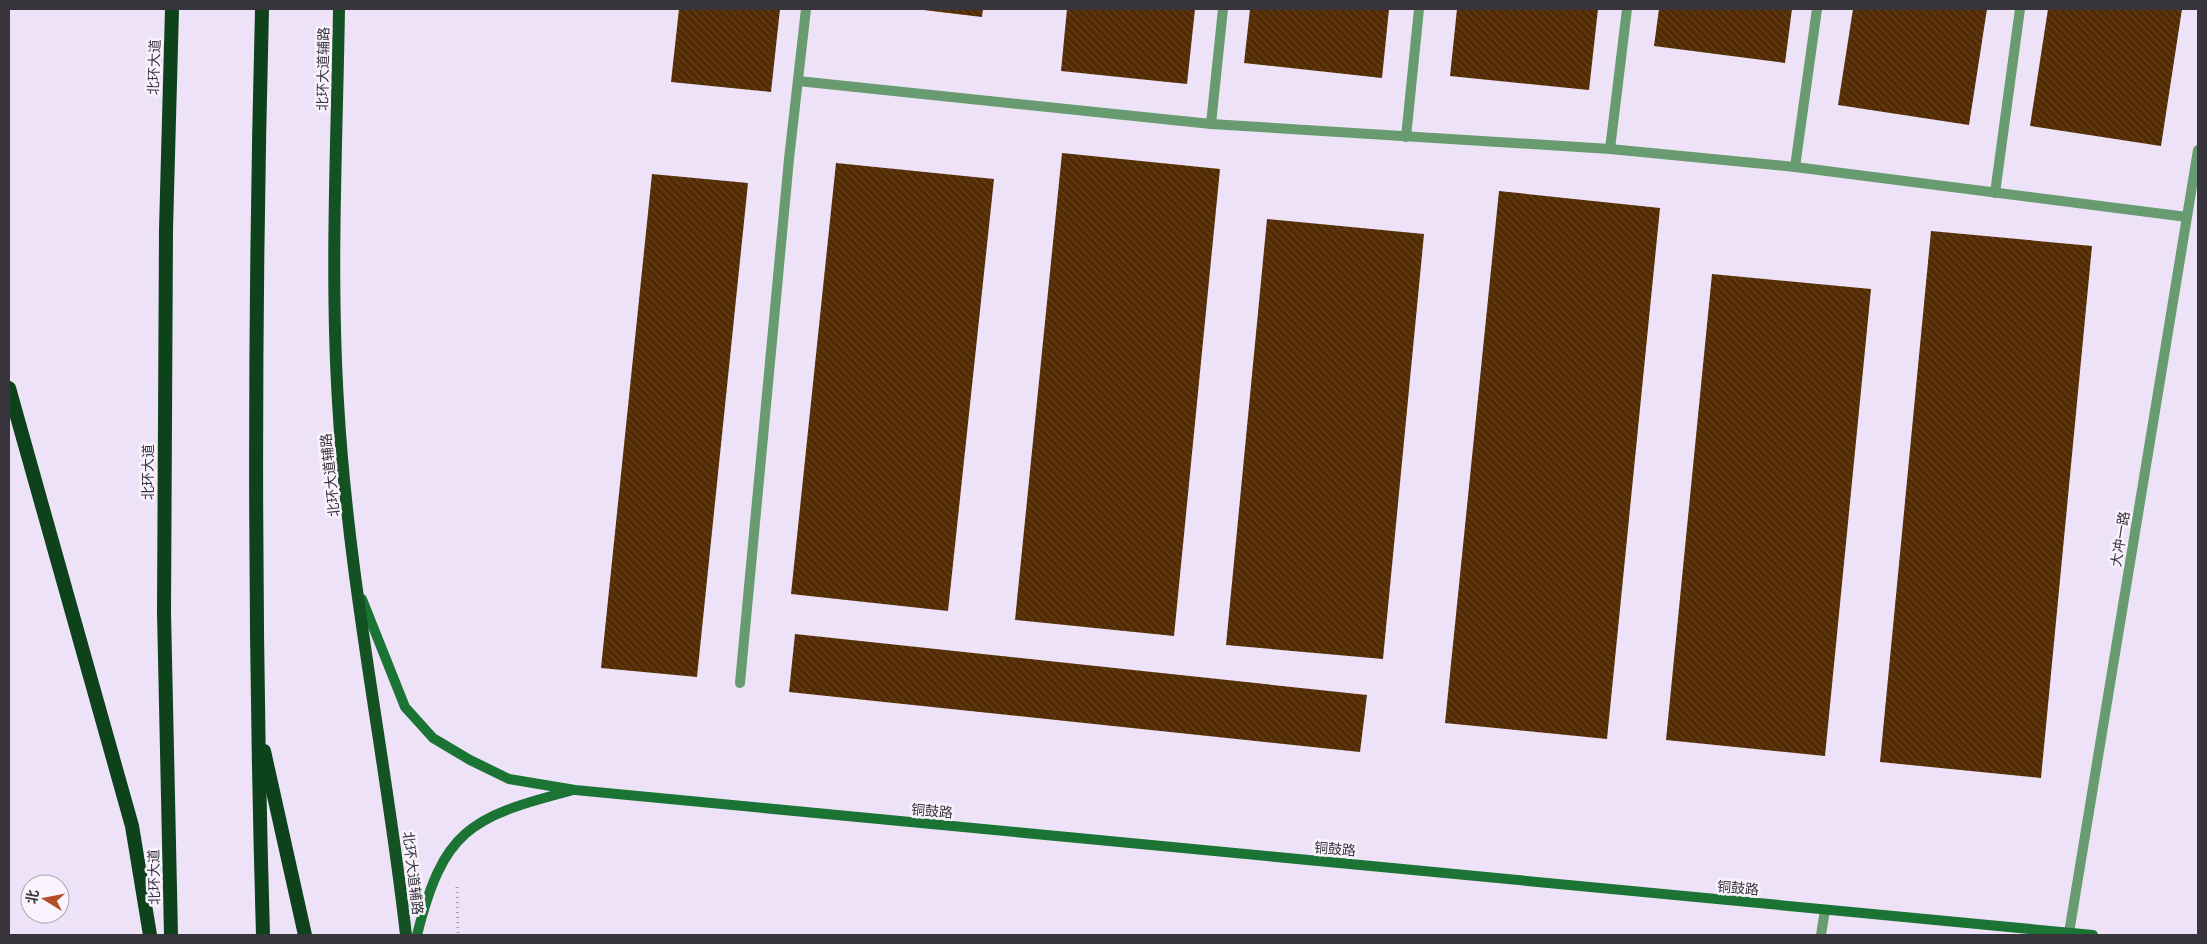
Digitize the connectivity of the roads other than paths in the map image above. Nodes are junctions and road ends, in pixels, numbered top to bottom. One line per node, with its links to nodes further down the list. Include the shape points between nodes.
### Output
1 (172, 9): 26 (highway, 北环大道, via 166,228 164,593)
2 (262, 9): 21 (highway, via 257,190)
3 (339, 9): 19 (main road, 北环大道辅路, via 335,322 338,403)
4 (806, 9): 10 (street)
5 (1224, 9): 11 (street)
6 (1419, 9): 12 (street)
7 (1627, 9): 13 (street)
8 (1817, 9): 15 (street)
9 (2020, 9): 16 (street)
10 (798, 80): 11 (street); 20 (street)
11 (1211, 124): 12 (street)
12 (1406, 137): 13 (street)
13 (1610, 149): 15 (street)
14 (2198, 150): 17 (street, 大冲一路)
15 (1795, 167): 16 (street)
16 (1995, 193): 17 (street)
17 (2187, 217): 24 (street, 大冲一路)
18 (9, 388): 25 (highway, via 132,826)
19 (358, 592): 22 (main road, 铜鼓路, via 405,707 433,738 509,779); 29 (main road, 北环大道辅路)
20 (740, 683)
21 (257, 716): 27 (highway); 28 (highway)
22 (575, 790): 23 (main road, 铜鼓路); 30 (main road, via 524,803 490,816 466,831 444,858 426,899)
23 (1825, 910): 24 (main road, 铜鼓路); 31 (street)
24 (2069, 933): 32 (main road, 铜鼓路)
25 (150, 935)
26 (171, 935)
27 (263, 935)
28 (305, 935)
29 (406, 935)
30 (417, 935)
31 (1821, 935)
32 (2093, 935)

